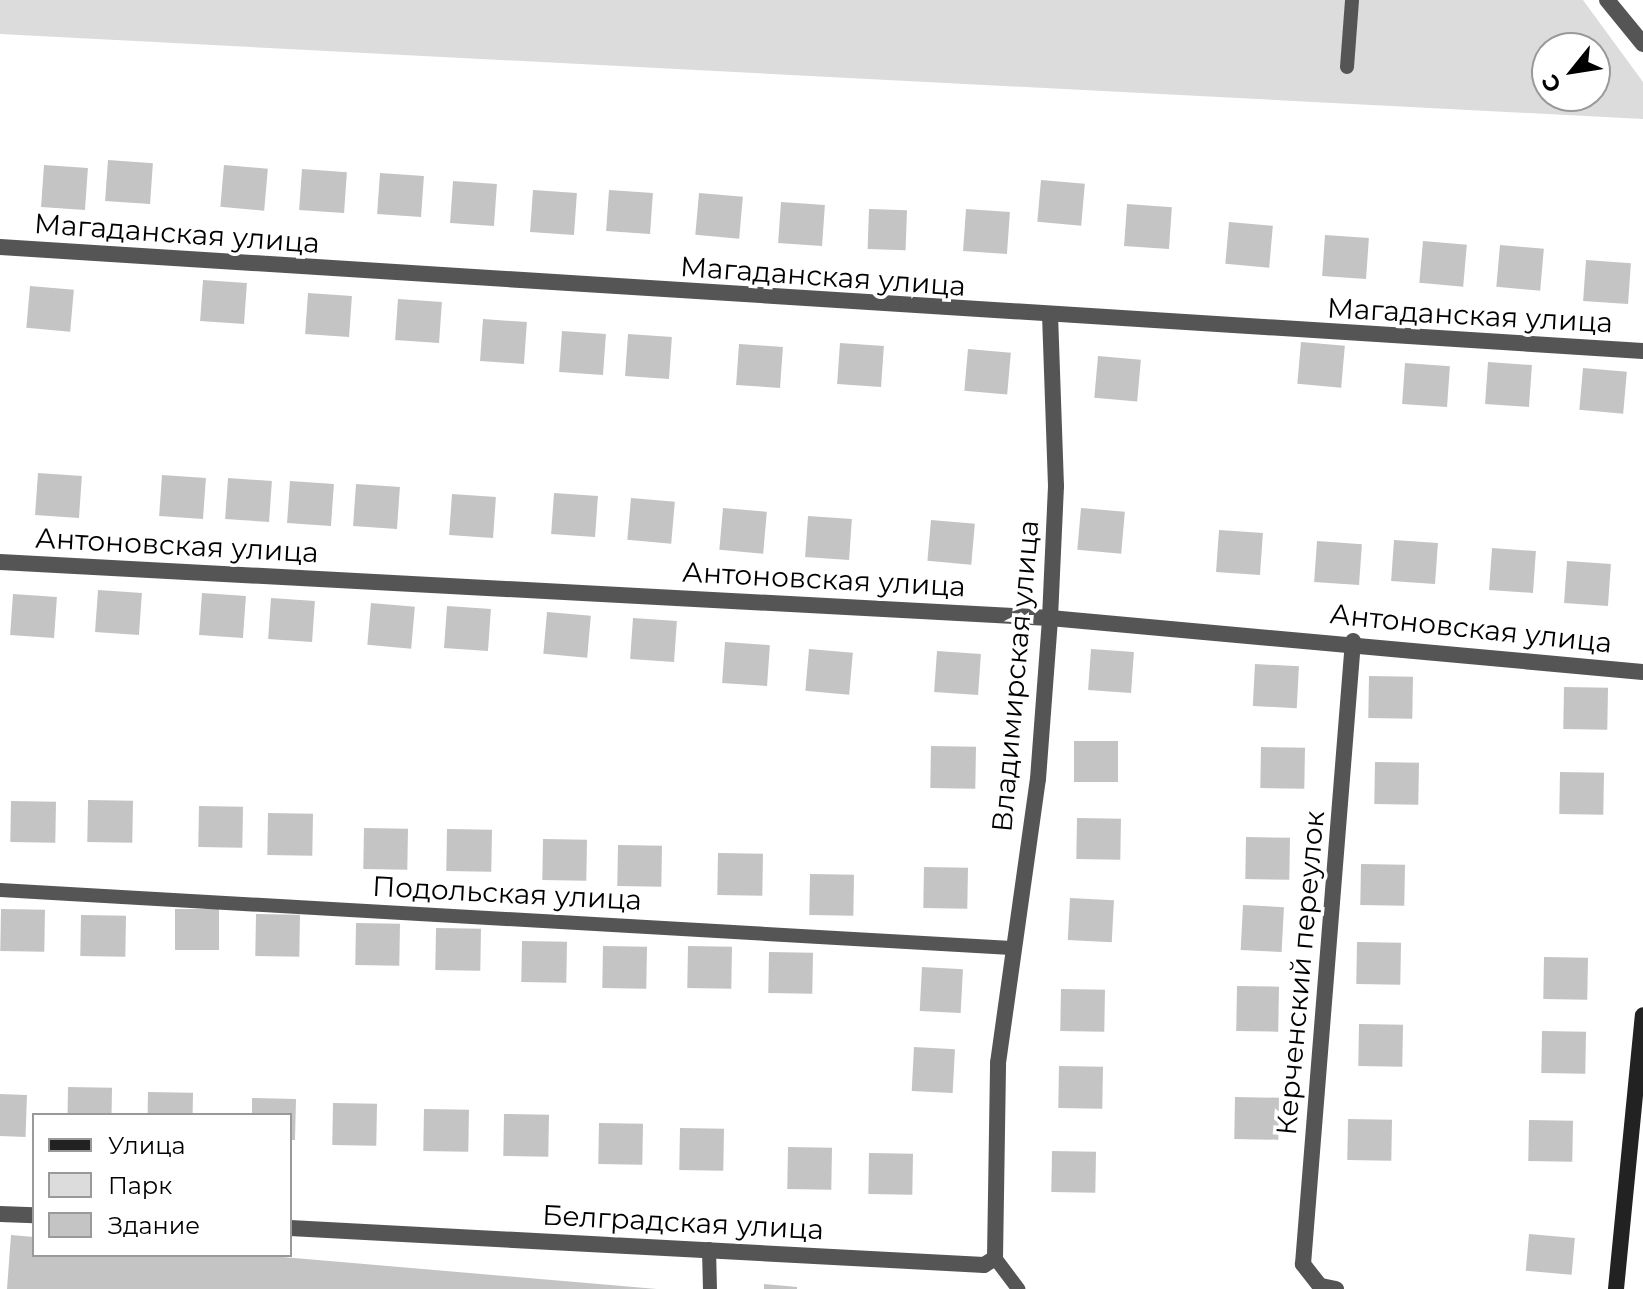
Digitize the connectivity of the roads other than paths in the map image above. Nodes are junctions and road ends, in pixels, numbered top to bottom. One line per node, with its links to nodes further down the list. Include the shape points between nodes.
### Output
1 (1352, 0): 4 (lane)
2 (1607, 0): 3 (street)
3 (1643, 44)
4 (1347, 67)
5 (0, 247): 6 (street, Магаданская улица)
6 (1050, 317): 7 (street, Магаданская улица); 9 (street, Владимирская улица, via 1056,486)
7 (1643, 351)
8 (0, 562): 9 (street, Антоновская улица)
9 (1050, 618): 10 (street, Антоновская улица); 13 (street, Владимирская улица, via 1038,779)
10 (1353, 641): 11 (street, Антоновская улица); 22 (street, Керченский переулок, via 1303,1264 1320,1286)
11 (1643, 672)
12 (0, 890): 13 (lane, Подольская улица)
13 (1011, 948): 19 (street, Владимирская улица, via 998,1063)
14 (1643, 1015): 23 (street)
15 (0, 1214): 16 (street)
16 (32, 1215)
17 (292, 1228): 18 (street, Белградская улица)
18 (709, 1249): 19 (street, Белградская улица, via 984,1265); 20 (lane)
19 (995, 1258): 21 (lane)
20 (710, 1289)
21 (1018, 1289)
22 (1336, 1289)
23 (1616, 1289)

